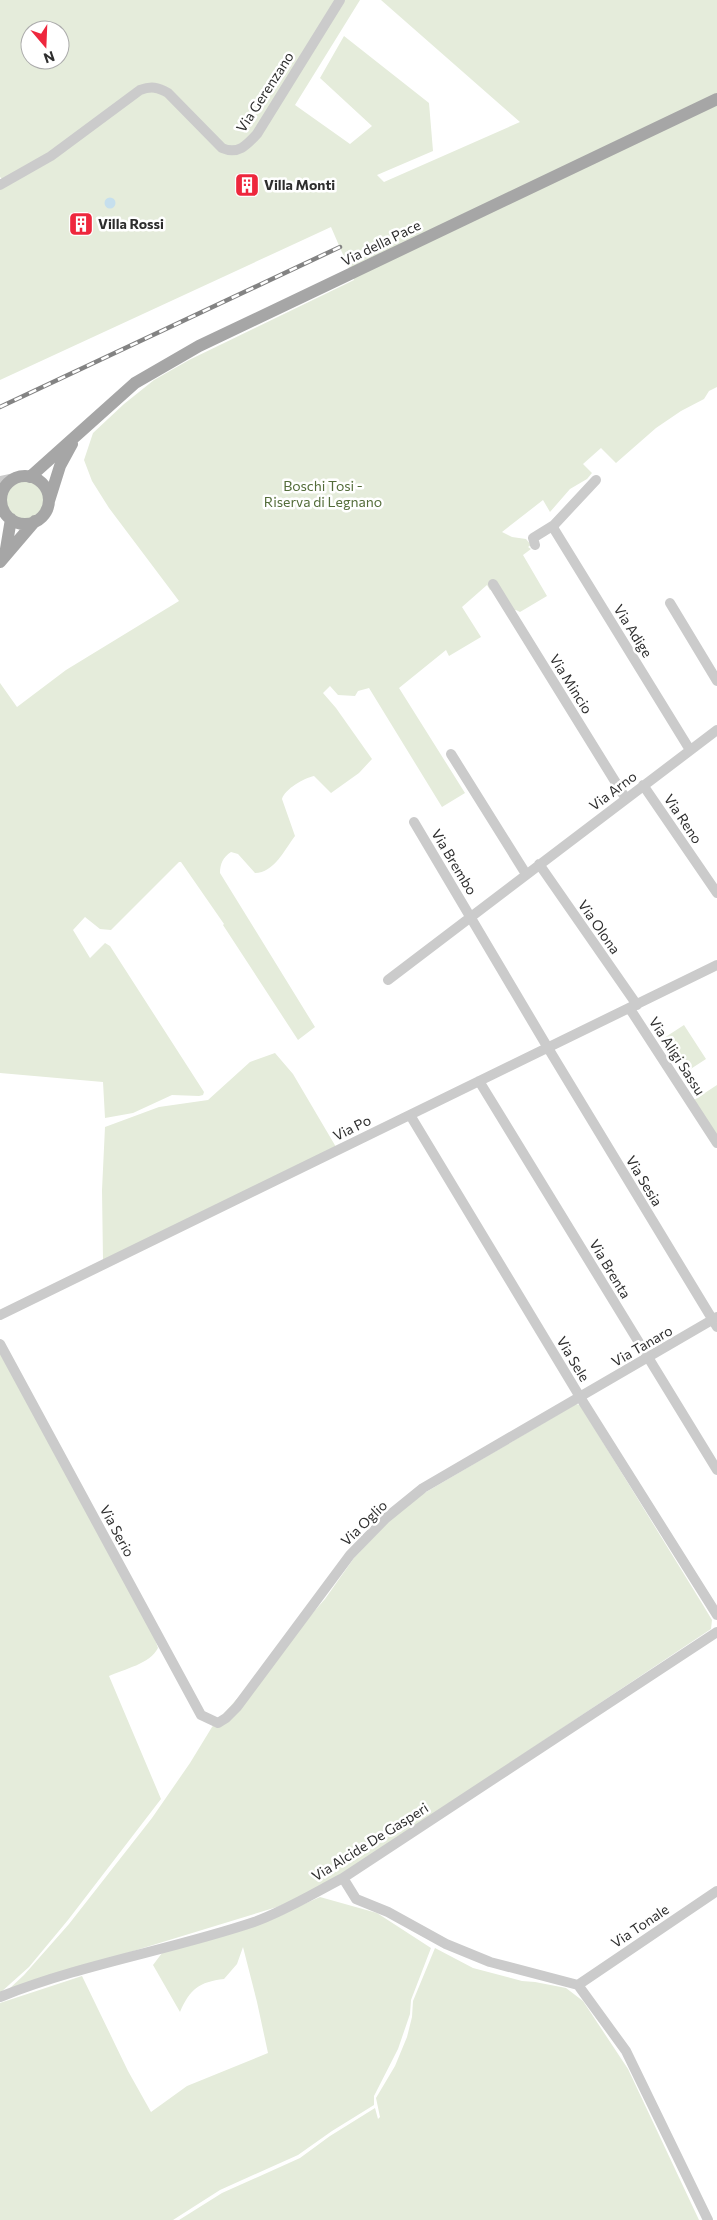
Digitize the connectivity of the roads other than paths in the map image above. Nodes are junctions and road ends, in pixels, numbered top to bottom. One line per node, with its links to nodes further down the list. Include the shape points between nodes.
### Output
1 (340, 0): 3 (street, Via Gerenzano, via 257,134 241,149 234,152 222,148 168,94 157,88 147,88 52,156)
2 (717, 99): 4 (main road, Via della Pace, via 199,346 135,383)
3 (0, 185)
4 (74, 439): 5 (main road, Via della Pace); 9 (main road, Via della Pace)
5 (30, 477): 6 (main road); 9 (main road, via 46,488)
6 (15, 478): 8 (street); 10 (main road, via 4,487)
7 (596, 480): 13 (street)
8 (0, 481)
9 (48, 501): 12 (main road, via 44,513)
10 (1, 506): 11 (main road)
11 (11, 520): 12 (main road, via 23,524); 15 (main road)
12 (35, 521): 15 (main road)
13 (554, 525): 14 (street, via 533,538); 20 (street, Via Adige)
14 (535, 545)
15 (3, 558)
16 (494, 584): 23 (street, Via Mincio)
17 (670, 602): 18 (street)
18 (717, 681)
19 (717, 730): 20 (street, Via Arno)
20 (690, 750): 22 (street, Via Arno)
21 (451, 754): 26 (street)
22 (644, 785): 23 (street, Via Arno); 27 (street, Via Reno)
23 (626, 799): 25 (street, Via Arno)
24 (414, 822): 28 (street, Via Brembo)
25 (539, 864): 26 (street, Via Arno); 31 (street, Via Olona)
26 (526, 874): 28 (street, Via Arno)
27 (717, 893)
28 (470, 917): 30 (street, Via Arno); 32 (street, Via Brembo)
29 (717, 965): 31 (street, Via Po)
30 (388, 980)
31 (634, 1007): 32 (street, Via Po); 35 (street, Via Aligi Sassu)
32 (548, 1048): 33 (street, Via Po); 37 (street, Via Sesia)
33 (479, 1081): 34 (street, Via Po); 39 (street, Via Brenta)
34 (410, 1115): 36 (street, Via Po); 40 (street, Via Sele)
35 (717, 1143)
36 (0, 1315)
37 (715, 1321): 39 (street, Via Tanaro)
38 (0, 1344): 44 (street, Via Serio, via 201,1715)
39 (648, 1358): 40 (street, Via Tanaro); 41 (street, Via Brenta)
40 (580, 1397): 42 (street, Via Sele); 44 (street, Via Oglio, via 423,1488 386,1518 337,1572 237,1707)
41 (717, 1470)
42 (717, 1614)
43 (717, 1632): 45 (street, Via Alcide De Gasperi)
44 (218, 1723)
45 (343, 1878): 47 (street, via 356,1899 388,1912 446,1944 490,1962); 48 (street, Via Alcide De Gasperi, via 255,1921 72,1972)
46 (717, 1890): 47 (street, Via Tonale)
47 (578, 1985): 49 (street, via 626,2051)
48 (0, 1997)
49 (708, 2220)

